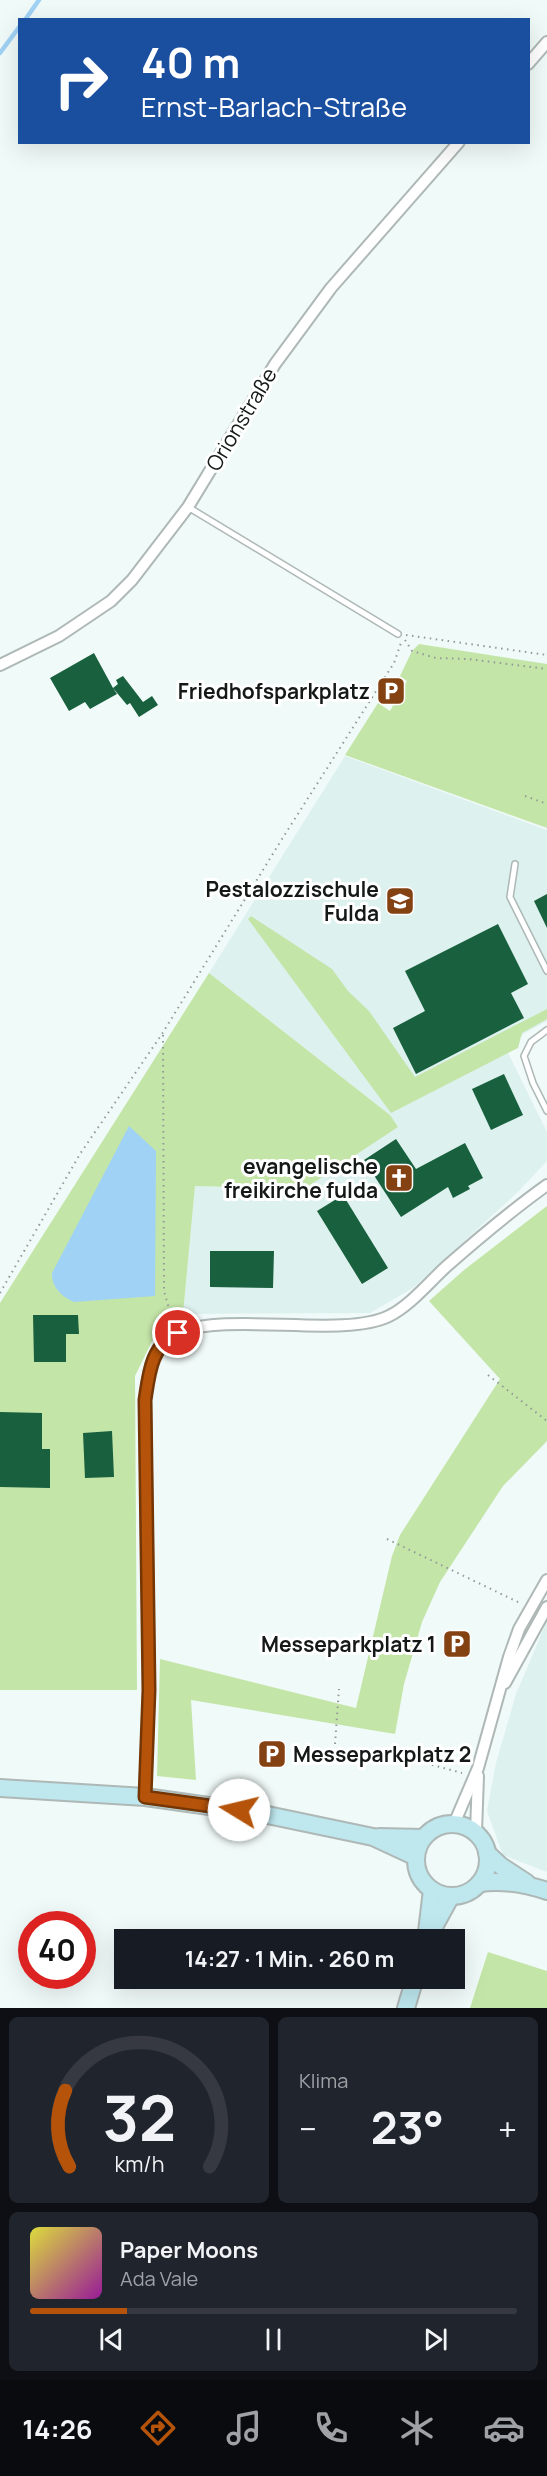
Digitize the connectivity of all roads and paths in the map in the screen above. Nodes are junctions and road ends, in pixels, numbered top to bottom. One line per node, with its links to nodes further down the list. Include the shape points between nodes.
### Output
1 (547, 42): 2 (street)
2 (530, 62)
3 (457, 144): 4 (street, Orionstraße, via 331,288 274,364)
4 (188, 507): 5 (lane); 7 (street, Orionstraße, via 111,601 59,636)
5 (400, 636): 6 (path); 8 (path, via 412,651 436,658); 14 (path, via 394,663)
6 (547, 655)
7 (0, 665)
8 (547, 669)
9 (525, 796): 10 (path)
10 (547, 804)
11 (515, 864): 12 (lane, via 510,897)
12 (547, 971)
13 (547, 1030): 15 (lane, via 531,1042 524,1056)
14 (162, 1034): 17 (path, via 80,1154); 18 (path, via 164,1291)
15 (547, 1111)
16 (547, 1185): 18 (street, via 509,1212 390,1315 338,1324 209,1325)
17 (0, 1293)
18 (178, 1333): 32 (street, via 162,1344 155,1355 145,1400 149,1690)
19 (488, 1375): 20 (path)
20 (547, 1421)
21 (387, 1539): 23 (path)
22 (547, 1580): 25 (street, via 519,1629)
23 (525, 1605)
24 (547, 1607): 25 (street)
25 (502, 1688): 29 (street)
26 (339, 1689): 27 (path)
27 (335, 1744)
28 (403, 1757): 30 (path)
29 (478, 1768): 33 (street); 34 (street)
30 (462, 1773)
31 (0, 1788): 32 (street)
32 (145, 1797): 35 (street, via 248,1812)
33 (454, 1824): 34 (street); 36 (street, via 442,1825)
34 (476, 1832): 37 (street)
35 (373, 1837): 36 (street); 38 (street)
36 (423, 1838): 38 (street)
37 (488, 1853): 39 (street); 40 (street)
38 (416, 1857): 41 (street, via 419,1876)
39 (480, 1883): 40 (street); 43 (street, via 472,1890)
40 (531, 1885): 42 (street)
41 (432, 1890): 43 (street); 44 (street)
42 (547, 1891)
43 (451, 1896): 45 (street)
44 (428, 1929)
45 (433, 1929)
46 (412, 1989): 47 (street)
47 (406, 2008)

